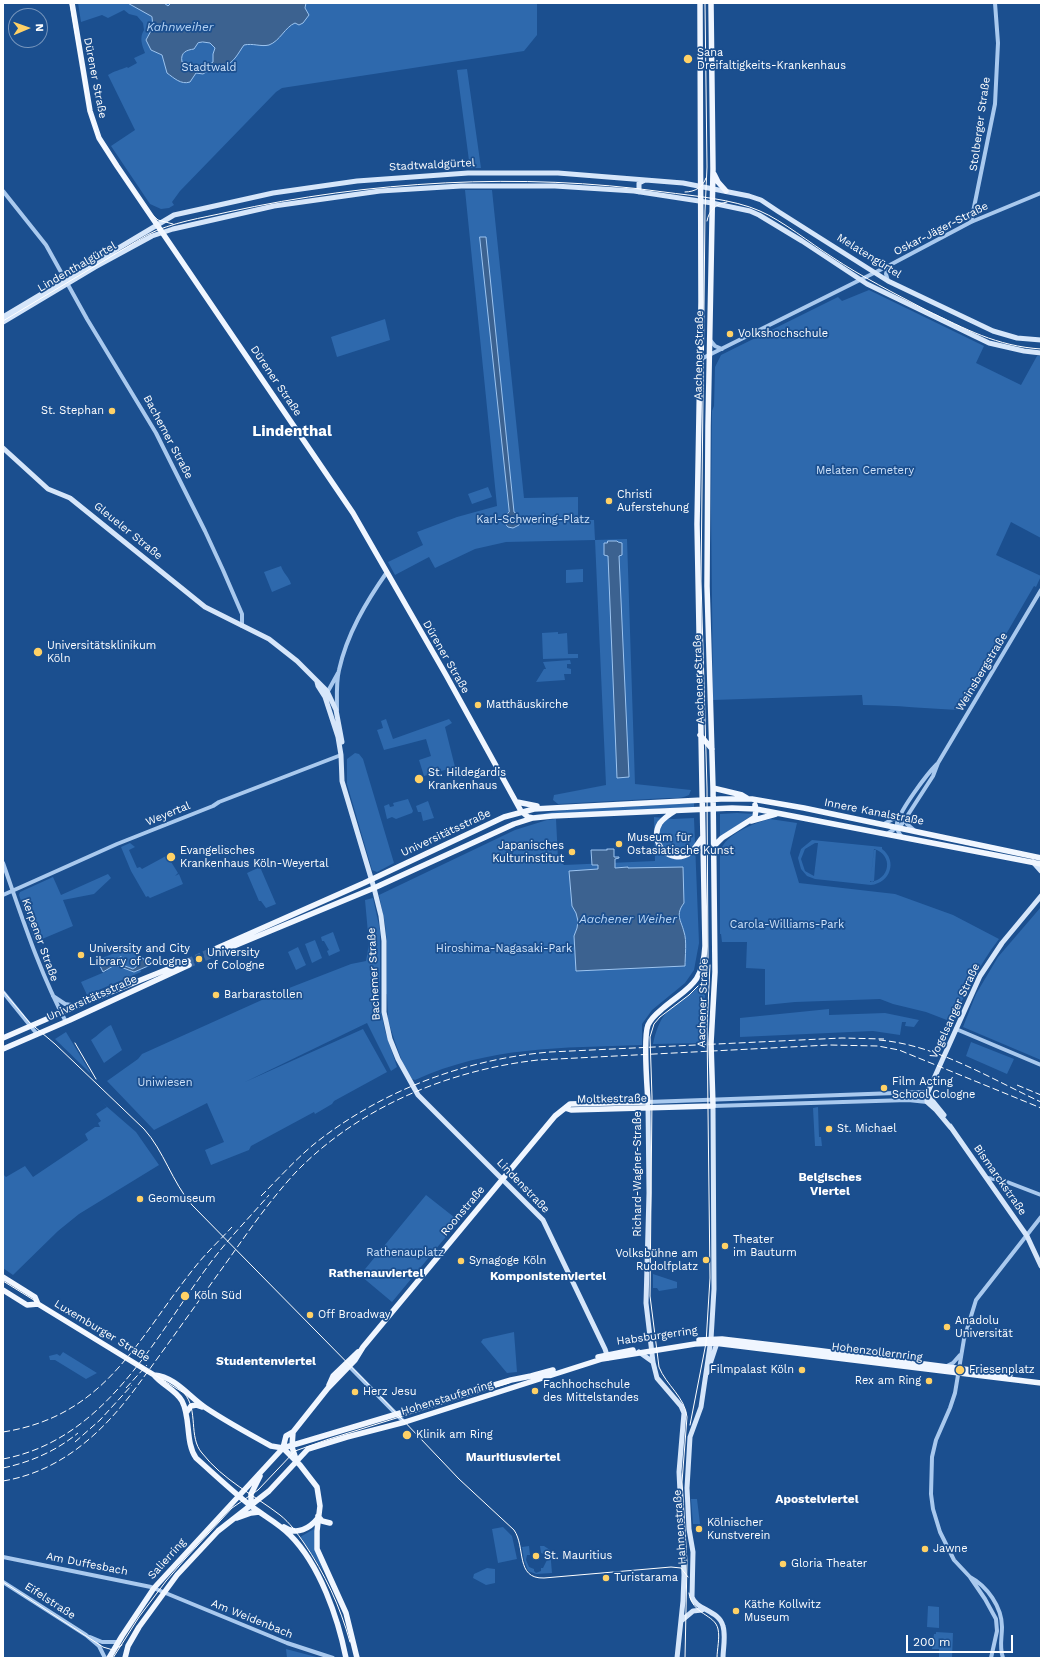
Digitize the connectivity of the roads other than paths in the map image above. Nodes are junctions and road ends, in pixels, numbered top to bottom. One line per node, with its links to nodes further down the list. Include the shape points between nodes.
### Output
1 (72, 3): 18 (main road, Dürener Straße, via 95,128 99,138)
2 (700, 3): 5 (main road, Aachener Straße)
3 (711, 3): 6 (main road, Aachener Straße)
4 (995, 3): 17 (street, Stolberger Straße, via 998,43 995,104)
5 (701, 19): 6 (main road); 9 (main road, Aachener Straße)
6 (711, 19): 7 (main road, Aachener Straße)
7 (713, 169): 10 (main road, Aachener Straße); 12 (main road, via 715,178)
8 (648, 180): 9 (main road, Stadtwaldgürtel); 13 (main road, via 639,183); 18 (main road, Stadtwaldgürtel, via 510,172 369,180 247,199 174,215)
9 (701, 186): 10 (main road, Stadtwaldgürtel); 15 (main road, Aachener Straße)
10 (712, 189): 12 (main road, Melatengürtel); 16 (main road, Aachener Straße)
11 (3, 191): 24 (street, Bachemer Straße, via 46,245)
12 (726, 191): 21 (main road, Melatengürtel, via 761,200)
13 (638, 192): 15 (main road, Stadtwaldgürtel); 19 (main road, Stadtwaldgürtel, via 509,185 380,191 274,206)
14 (1041, 193): 17 (street, Oskar-Jäger-Straße)
15 (701, 201): 16 (main road, Stadtwaldgürtel); 32 (main road, Aachener Straße)
16 (712, 203): 22 (main road, Melatengürtel, via 759,215); 27 (main road, Aachener Straße)
17 (972, 222): 20 (street, Oskar-Jäger-Straße)
18 (157, 225): 19 (main road, Dürener Straße); 24 (main road, Lindenthalgürtel)
19 (162, 232): 24 (main road, Lindenthalgürtel); 35 (main road, Dürener Straße, via 349,507)
20 (888, 266): 21 (street, Oskar-Jäger-Straße); 23 (street)
21 (874, 273): 22 (street, Oskar-Jäger-Straße); 23 (main road, Melatengürtel)
22 (860, 280): 29 (street, Oskar-Jäger-Straße); 30 (main road, Melatengürtel, via 989,343)
23 (888, 281): 28 (main road, Melatengürtel, via 993,331 1017,338)
24 (67, 282): 25 (main road, Lindenthalgürtel); 26 (main road, Lindenthalgürtel); 37 (street, Bachemer Straße, via 172,464 223,570 241,612)
25 (3, 317)
26 (3, 322)
27 (710, 340): 29 (street); 31 (main road, Aachener Straße)
28 (1041, 340)
29 (722, 349): 31 (street, Oskar-Jäger-Straße)
30 (1041, 353)
31 (709, 356): 32 (street, Oskar-Jäger-Straße); 33 (main road, Aachener Straße)
32 (699, 360): 33 (main road, via 706,362); 43 (main road, Aachener Straße, via 697,524)
33 (709, 367): 44 (main road, Aachener Straße, via 707,602)
34 (3, 448): 37 (main road, Gleueler Straße, via 48,489 70,498 205,607)
35 (386, 572): 38 (street, via 351,634); 53 (main road, Dürener Straße)
36 (1041, 590): 48 (street, Weinsbergstraße)
37 (242, 626): 39 (main road, Bachemer Straße, via 284,650)
38 (339, 671): 40 (street); 42 (street)
39 (317, 682): 40 (main road, Bachemer Straße); 41 (main road, Bachemer Straße)
40 (327, 691): 41 (street); 42 (main road, Bachemer Straße)
41 (325, 698): 46 (main road, Bachemer Straße, via 338,736)
42 (336, 710): 46 (main road, Bachemer Straße, via 342,736)
43 (700, 734): 44 (main road); 45 (main road, Aachener Straße)
44 (712, 749): 47 (main road, Aachener Straße)
45 (701, 753): 47 (main road, via 707,752); 51 (main road, Aachener Straße)
46 (341, 755): 81 (main road, Bachemer Straße, via 342,781); 83 (street, Weyertal, via 131,838)
47 (712, 756): 49 (main road, Aachener Straße)
48 (938, 763): 62 (street, Weinsbergstraße); 64 (street, Weinsbergstraße, via 933,776)
49 (713, 788): 50 (main road); 52 (main road, Aachener Straße)
50 (750, 799): 52 (main road, Innere Kanalstraße); 58 (main road); 67 (main road, Innere Kanalstraße)
51 (701, 800): 52 (main road, Innere Kanalstraße); 54 (main road, Universitätsstraße); 57 (main road, Aachener Straße)
52 (713, 800): 55 (main road, Aachener Straße)
53 (517, 802): 54 (main road); 60 (main road, Dürener Straße)
54 (547, 808): 56 (main road, Universitätsstraße)
55 (713, 808): 57 (main road, Innere Kanalstraße); 58 (main road, Innere Kanalstraße); 73 (main road, Aachener Straße)
56 (534, 809): 60 (main road, Universitätsstraße); 63 (main road, via 531,814)
57 (701, 809): 59 (main road, Universitätsstraße); 72 (main road, Aachener Straße)
58 (756, 809): 61 (main road, Innere Kanalstraße); 65 (main road, via 755,817)
59 (675, 810): 63 (main road, Universitätsstraße); 72 (main road, via 663,819 658,827 656,836 661,849 672,856 681,856 693,850)
60 (521, 811): 63 (main road); 66 (main road); 74 (main road, Universitätsstraße)
61 (780, 813): 65 (main road); 70 (main road, Innere Kanalstraße)
62 (902, 813): 67 (street); 68 (street, Weinsbergstraße, via 897,823)
63 (533, 818): 66 (main road, Universitätsstraße)
64 (905, 818): 68 (street, Weinsbergstraße); 69 (street, via 907,824)
65 (747, 822): 73 (main road)
66 (514, 824): 79 (main road, Universitätsstraße)
67 (882, 824): 68 (main road, Innere Kanalstraße)
68 (898, 827): 69 (main road, Innere Kanalstraße); 70 (street); 71 (street)
69 (915, 831): 75 (main road, Innere Kanalstraße)
70 (887, 834): 71 (main road, Innere Kanalstraße)
71 (902, 837): 76 (main road, Innere Kanalstraße)
72 (702, 838): 86 (main road, Aachener Straße, via 705,946)
73 (713, 847): 100 (main road, Aachener Straße, via 715,972)
74 (422, 856): 79 (main road, via 426,861); 81 (main road, Universitätsstraße)
75 (1041, 858)
76 (1033, 862): 78 (main road, Innere Kanalstraße); 80 (main road)
77 (3, 863): 83 (street, Kerpener Straße)
78 (1041, 864)
79 (424, 866): 82 (main road, Universitätsstraße)
80 (1041, 871)
81 (371, 880): 82 (main road, Bachemer Straße); 82 (main road, Universitätsstraße, via 216,951)
82 (374, 888): 99 (main road, Bachemer Straße, via 383,930 383,996 387,1026 398,1060)
83 (12, 890): 84 (street, Weyertal); 88 (street, Kerpener Straße)
84 (3, 895)
85 (1041, 896): 93 (main road, Vogelsanger Straße, via 1002,943 980,976)
86 (699, 976): 102 (main road, Richard-Wagner-Straße, via 690,988 653,1016 649,1023)
87 (3, 992): 92 (street)
88 (52, 995): 89 (street, via 65,1004); 90 (street, Kerpener Straße)
89 (78, 1006): 90 (main road, Universitätsstraße); 91 (main road, Universitätsstraße, via 189,963)
90 (61, 1013): 91 (street, Kerpener Straße); 92 (main road, Universitätsstraße)
91 (66, 1022): 94 (main road, Universitätsstraße)
92 (30, 1026): 94 (street); 95 (main road, Universitätsstraße)
93 (956, 1029): 97 (street); 98 (main road, Vogelsanger Straße)
94 (37, 1034): 96 (main road, Universitätsstraße)
95 (3, 1038)
96 (3, 1049)
97 (1041, 1065)
98 (927, 1094): 100 (street, Moltkestraße, via 923,1092); 101 (main road, Vogelsanger Straße); 105 (main road, Bismarckstraße, via 940,1108)
99 (418, 1095): 107 (main road, Lindenstraße)
100 (712, 1098): 102 (street, Moltkestraße); 103 (main road, Aachener Straße)
101 (927, 1102): 103 (street, Moltkestraße, via 908,1100); 105 (main road, Bismarckstraße)
102 (648, 1105): 103 (main road, Moltkestraße); 104 (main road, Moltkestraße, via 571,1110); 117 (main road, Richard-Wagner-Straße, via 646,1305)
103 (713, 1106): 115 (main road, Aachener Straße, via 714,1293)
104 (565, 1108): 107 (main road, Roonstraße, via 555,1116)
105 (951, 1128): 106 (main road, Bismarckstraße)
106 (987, 1178): 108 (street, via 1002,1180); 110 (main road, Bismarckstraße)
107 (504, 1179): 120 (main road, Lindenstraße, via 546,1224); 122 (main road, Roonstraße)
108 (1041, 1194)
109 (1041, 1217): 110 (street)
110 (1027, 1236): 111 (main road, Bismarckstraße); 119 (street, via 980,1292)
111 (1041, 1266)
112 (3, 1277): 114 (main road, Luxemburger Straße, via 35,1297)
113 (3, 1290): 114 (main road, Luxemburger Straße, via 27,1305)
114 (38, 1304): 125 (main road, Luxemburger Straße)
115 (711, 1341): 116 (main road, Hohenzollernring); 117 (main road, Habsburgerring); 123 (main road, Hohenzollernring, via 819,1350); 127 (main road, Aachener Straße)
116 (717, 1344): 124 (main road, Hohenzollernring); 127 (main road)
117 (652, 1348): 118 (main road, Habsburgerring); 120 (main road, Habsburgerring); 121 (main road, Richard-Wagner-Straße)
118 (639, 1352): 120 (main road, Habsburgerring); 121 (main road)
119 (960, 1355): 123 (street); 124 (street)
120 (607, 1356): 132 (main road, Hohenstaufenring, via 511,1380); 133 (main road, Hohenstaufenring)
121 (653, 1362): 130 (main road, Richard-Wagner-Straße, via 660,1383)
122 (347, 1364): 132 (street); 134 (main road, Roonstraße)
123 (945, 1367): 124 (main road, Hohenzollernring)
124 (958, 1371): 126 (main road, Hohenzollernring); 128 (main road, Hohenzollernring); 151 (street, via 952,1403 933,1451 930,1488 933,1509 943,1538 954,1560)
125 (154, 1376): 129 (main road, Luxemburger Straße, via 175,1383); 131 (main road, Luxemburger Straße, via 180,1397)
126 (1041, 1379)
127 (704, 1383): 138 (main road, Hahnenstraße, via 702,1404 690,1437)
128 (1041, 1383)
129 (204, 1407): 131 (main road, via 191,1406); 136 (main road, Luxemburger Straße, via 271,1446)
130 (682, 1409): 137 (main road, Hahnenstraße, via 684,1417)
131 (186, 1413): 142 (main road, via 193,1454)
132 (396, 1414): 133 (street); 135 (main road, Hohenstaufenring)
133 (404, 1422): 139 (main road, Hohenstaufenring, via 308,1449)
134 (292, 1432): 135 (main road); 136 (main road, Roonstraße, via 286,1436)
135 (292, 1447): 136 (main road, Hohenstaufenring); 139 (main road)
136 (283, 1448): 139 (main road); 140 (main road, Roonstraße)
137 (680, 1453): 138 (main road, via 684,1459); 155 (main road, Hahnenstraße)
138 (689, 1458): 157 (main road, Hahnenstraße, via 687,1499 693,1555 692,1593 695,1602)
139 (297, 1462): 143 (main road, Hohenstaufenring); 146 (main road, via 317,1487)
140 (264, 1470): 141 (main road); 142 (main road, Salierring)
141 (252, 1491): 143 (main road, via 254,1497); 144 (main road)
142 (238, 1496): 144 (main road); 153 (main road, Salierring)
143 (262, 1497): 144 (main road, Salierring)
144 (251, 1506): 145 (main road); 147 (main road, Salierring)
145 (260, 1512): 147 (main road); 148 (main road)
146 (318, 1517): 148 (main road, via 308,1527 298,1531 289,1530); 149 (main road); 167 (main road, via 317,1549 346,1613)
147 (230, 1521): 154 (main road, Salierring, via 192,1558)
148 (276, 1522): 166 (main road, via 304,1553 323,1586 336,1617)
149 (330, 1523)
150 (3, 1557): 153 (street, Am Duffesbach)
151 (970, 1577): 161 (street, via 994,1615 997,1631); 172 (street, via 990,1595 998,1608 1001,1617)
152 (3, 1582): 159 (street, Eifelstraße)
153 (154, 1588): 154 (street, Am Duffesbach); 160 (main road, Salierring)
154 (166, 1592): 164 (main road, Salierring, via 139,1627 128,1646); 165 (street, Am Weidenbach, via 292,1645)
155 (683, 1600): 156 (main road); 158 (main road, Hahnenstraße)
156 (702, 1610): 157 (main road); 158 (main road, via 693,1611)
157 (719, 1619): 169 (main road, via 724,1629)
158 (680, 1622): 168 (main road, Hahnenstraße)
159 (86, 1635): 160 (street, Eifelstraße, via 102,1642); 162 (street, Eifelstraße, via 99,1646)
160 (118, 1642): 163 (main road, Salierring)
161 (993, 1653): 170 (street); 171 (street)
162 (105, 1658)
163 (109, 1658)
164 (125, 1658)
165 (333, 1658)
166 (346, 1658)
167 (357, 1658)
168 (677, 1658)
169 (722, 1658)
170 (991, 1658)
171 (995, 1658)
172 (1002, 1658)

